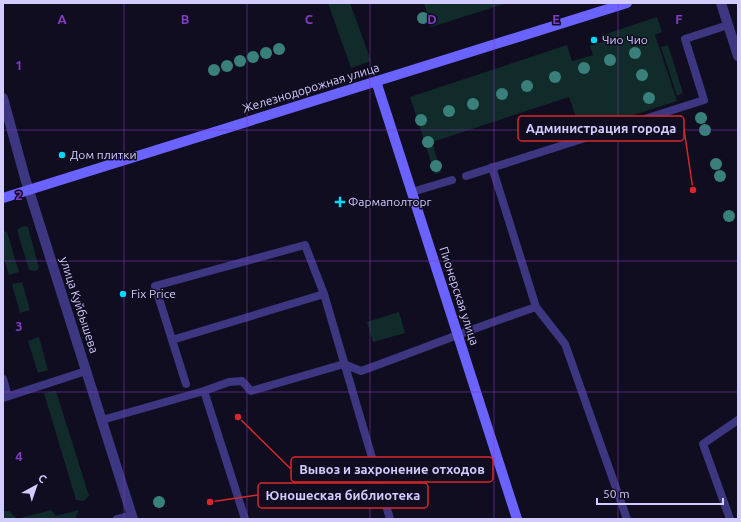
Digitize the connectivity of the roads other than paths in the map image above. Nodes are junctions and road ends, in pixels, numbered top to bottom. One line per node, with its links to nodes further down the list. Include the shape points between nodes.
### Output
1 (627, 3): 5 (main road, Железнодорожная улица)
2 (721, 3): 3 (street)
3 (728, 25): 4 (street); 7 (lane, via 685,39 704,100)
4 (738, 56)
5 (376, 81): 10 (main road, Железнодорожная улица); 11 (main road, Пионерская улица)
6 (3, 98): 10 (street, улица Куйбышева)
7 (492, 167): 8 (lane); 14 (lane)
8 (466, 176)
9 (452, 180): 11 (lane)
10 (30, 190): 12 (main road, Железнодорожная улица); 18 (street, улица Куйбышева)
11 (412, 192): 15 (main road, Пионерская улица)
12 (3, 198)
13 (324, 294): 16 (lane); 16 (lane, via 305,245 155,286); 17 (lane)
14 (536, 307): 15 (lane); 30 (lane, via 565,344)
15 (458, 335): 17 (lane, via 361,371); 29 (main road, Пионерская улица)
16 (172, 340): 20 (lane)
17 (344, 364): 21 (lane, via 251,390 242,381 229,382); 28 (lane)
18 (86, 371): 22 (lane); 23 (street, улица Куйбышева)
19 (3, 379): 22 (lane)
20 (186, 384)
21 (204, 391): 23 (lane); 27 (lane)
22 (6, 397)
23 (102, 420): 25 (street, улица Куйбышева)
24 (738, 420): 31 (lane, via 703,444)
25 (133, 517): 26 (lane)
26 (117, 519)
27 (245, 519)
28 (390, 519)
29 (517, 519)
30 (627, 519)
31 (730, 519)

